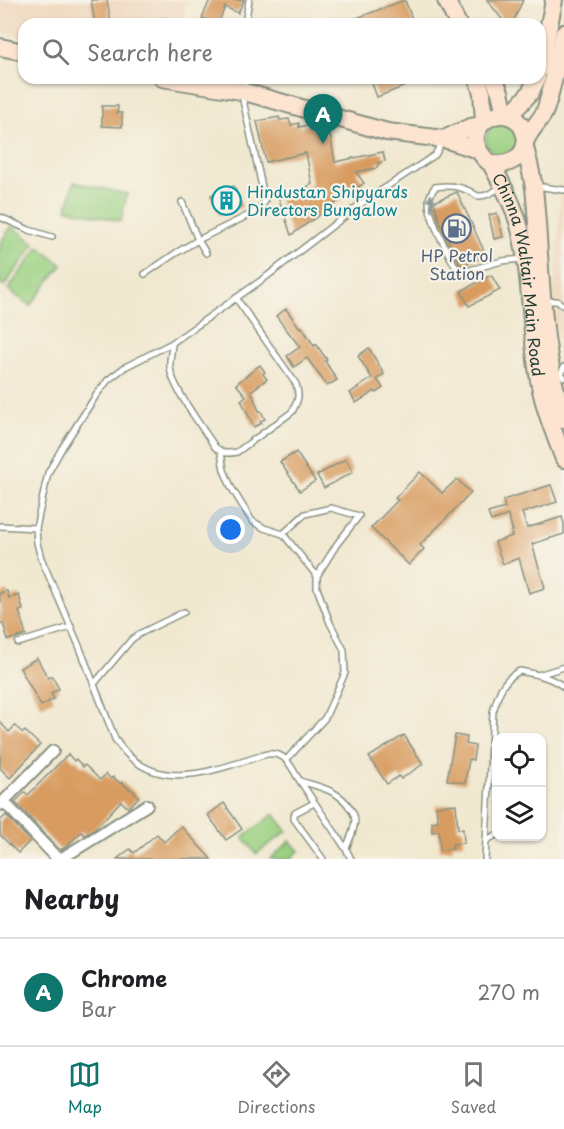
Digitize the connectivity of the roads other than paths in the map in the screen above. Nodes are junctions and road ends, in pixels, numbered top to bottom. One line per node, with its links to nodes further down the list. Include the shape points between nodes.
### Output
1 (249, 0): 4 (lane)
2 (446, 0): 5 (street)
3 (554, 0): 7 (street)
4 (246, 18)
5 (455, 18)
6 (564, 33): 17 (street, via 544,112)
7 (546, 40)
8 (0, 47): 9 (street)
9 (18, 51)
10 (244, 84): 16 (street, via 387,132); 26 (lane, via 265,201 254,213)
11 (479, 84): 15 (street)
12 (497, 84): 14 (street)
13 (534, 84): 14 (street)
14 (507, 115): 15 (street, via 489,117); 17 (street, via 521,125)
15 (482, 123): 16 (street); 18 (street, via 477,134)
16 (444, 139): 18 (street); 30 (lane, via 435,154 362,203)
17 (525, 143): 19 (street, via 518,157 508,163); 20 (street, Chinna Waltair Main Road)
18 (478, 150): 19 (street)
19 (490, 162): 21 (street, Chinna Waltair Main Road)
20 (533, 185): 22 (lane); 28 (street, Chinna Waltair Main Road)
21 (504, 186): 28 (street, Chinna Waltair Main Road); 28 (lane, one-way to 21, via 460,271 438,232 429,201 435,187 459,188 479,196)
22 (564, 190)
23 (182, 202): 26 (lane)
24 (0, 217): 25 (lane)
25 (52, 237)
26 (198, 240): 27 (lane); 29 (lane)
27 (206, 253)
28 (532, 259): 31 (street, Chinna Waltair Main Road); 37 (street, Chinna Waltair Main Road, via 539,379)
29 (145, 274)
30 (236, 298): 33 (lane); 36 (lane, via 299,394 292,411 237,452)
31 (542, 302): 32 (lane, via 557,301); 34 (street, Chinna Waltair Main Road, via 545,336)
32 (564, 306)
33 (172, 343): 36 (lane, via 172,377); 39 (lane, via 124,367 97,394 48,472)
34 (560, 374): 35 (street, Chinna Waltair Main Road)
35 (564, 419)
36 (221, 453): 40 (lane, via 231,488 252,521)
37 (564, 459)
38 (0, 526): 39 (lane)
39 (36, 528): 43 (lane, via 41,558)
40 (283, 534): 41 (lane); 41 (lane, via 305,514 331,508 359,516)
41 (317, 576): 51 (lane, via 317,588 344,650 345,673 325,718)
42 (184, 612): 47 (lane, via 132,639)
43 (71, 627): 44 (lane); 47 (lane)
44 (18, 643)
45 (564, 667): 46 (lane)
46 (538, 675): 48 (lane); 49 (lane, via 520,671 507,679 493,712)
47 (94, 684): 51 (lane, via 115,739 144,768 174,776 190,775 276,753)
48 (564, 687)
49 (494, 733)
50 (53, 751): 55 (street)
51 (287, 762): 53 (lane)
52 (492, 777): 58 (lane)
53 (300, 782): 54 (lane); 59 (lane, via 336,793 352,811 355,826)
54 (314, 802): 59 (lane); 60 (lane, via 296,813 294,819)
55 (2, 803): 56 (street, via 59,858)
56 (147, 805)
57 (492, 837): 58 (lane)
58 (487, 840): 62 (lane)
59 (346, 849): 61 (lane)
60 (324, 859)
61 (351, 859)
62 (485, 859)

